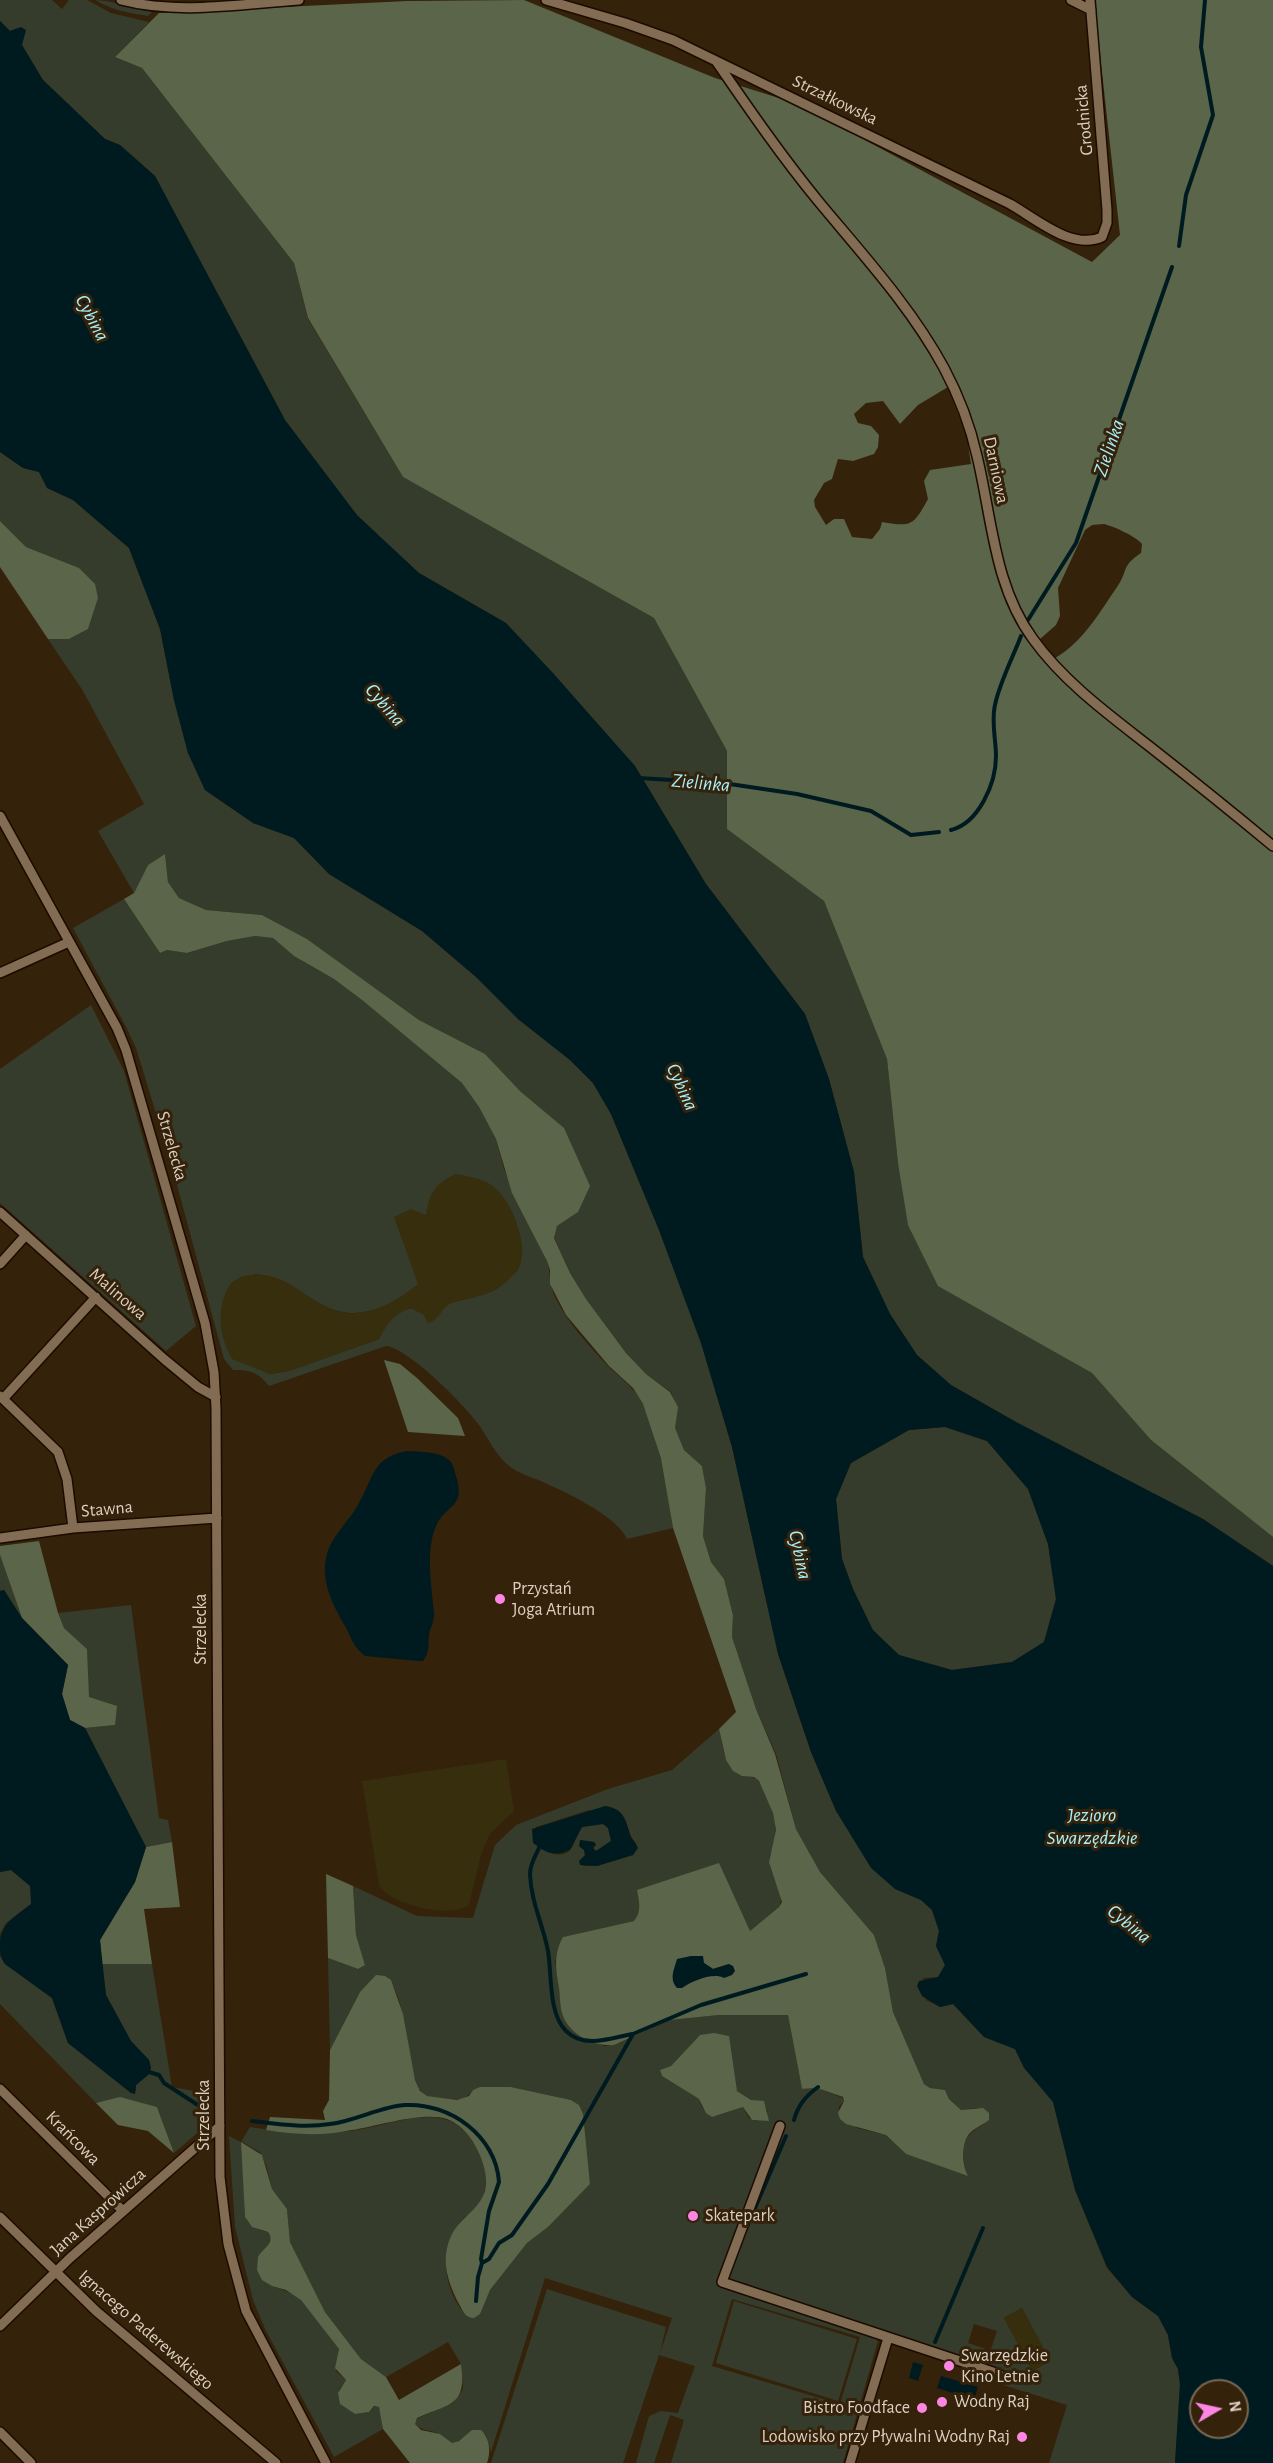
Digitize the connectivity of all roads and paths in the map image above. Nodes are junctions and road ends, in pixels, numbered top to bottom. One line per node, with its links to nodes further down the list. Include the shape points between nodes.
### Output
1 (121, 0): 5 (street, via 155,7)
2 (299, 0): 5 (street)
3 (546, 0): 7 (street, Strzałkowska, via 673,40)
4 (1071, 0): 6 (street)
5 (194, 4)
6 (1091, 5): 8 (street, Grodnicka, via 1106,182 1107,223)
7 (716, 61): 8 (street, Strzałkowska, via 999,198 1058,232 1084,242); 10 (street, Darniowa, via 818,200 891,289 943,367 971,431 1007,596 1031,637 1090,699)
8 (1102, 237)
9 (0, 816): 11 (street, Strzelecka)
10 (1273, 846)
11 (69, 942): 12 (street); 17 (street, Strzelecka, via 129,1056 205,1323)
12 (0, 973)
13 (0, 1212): 14 (street, Malinowa)
14 (26, 1235): 15 (street); 16 (street, Malinowa)
15 (0, 1264)
16 (96, 1297): 17 (street, Malinowa, via 164,1359); 18 (street)
17 (216, 1397): 19 (street, Strzelecka)
18 (1, 1398): 20 (street, via 58,1452 67,1479)
19 (217, 1518): 20 (street, Stawna); 23 (street, Strzelecka)
20 (72, 1528): 21 (street, Stawna)
21 (0, 1538)
22 (0, 2089): 25 (street, Krańcowa)
23 (220, 2126): 25 (street, Jana Kasprowicza); 34 (street, Strzelecka, via 223,2210 239,2290 256,2334)
24 (780, 2126): 29 (street, via 722,2282)
25 (123, 2211): 27 (street, Jana Kasprowicza)
26 (0, 2217): 27 (street, Ignacego Paderewskiego)
27 (55, 2272): 28 (street, Jana Kasprowicza); 33 (street, Ignacego Paderewskiego, via 123,2335)
28 (0, 2326)
29 (888, 2338): 30 (street); 35 (street)
30 (999, 2374)
31 (0, 2432): 32 (street)
32 (31, 2463)
33 (276, 2463)
34 (326, 2463)
35 (850, 2463)

